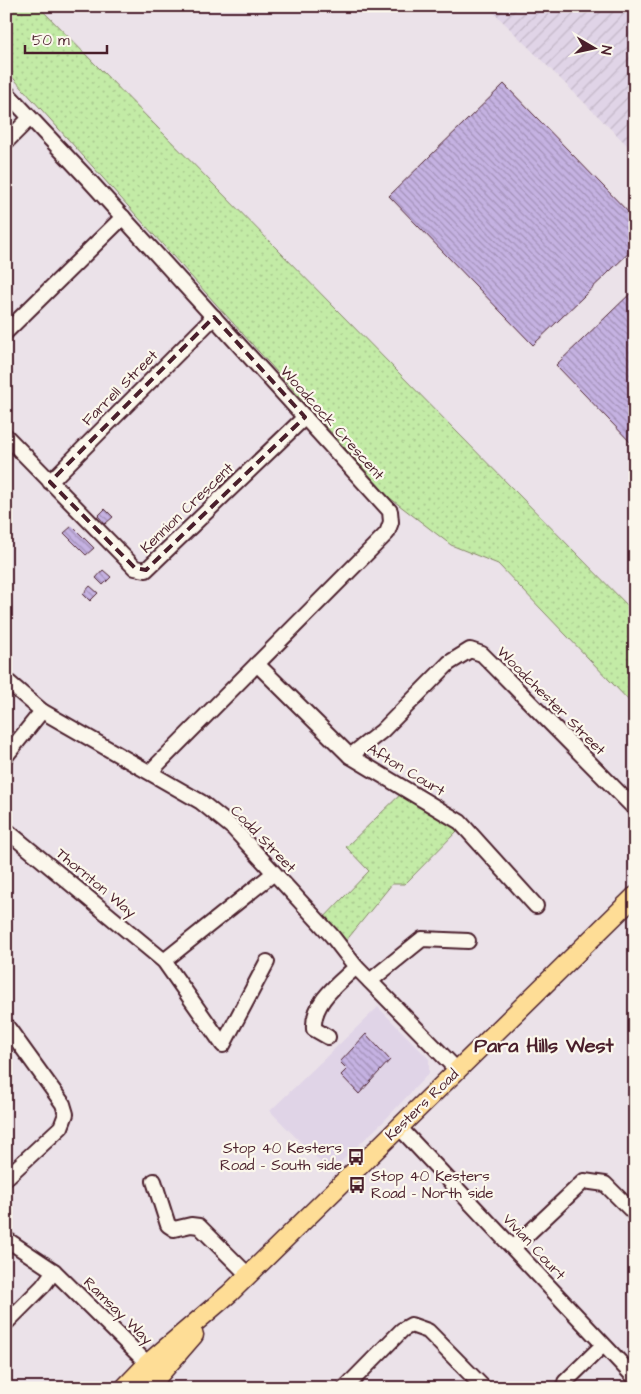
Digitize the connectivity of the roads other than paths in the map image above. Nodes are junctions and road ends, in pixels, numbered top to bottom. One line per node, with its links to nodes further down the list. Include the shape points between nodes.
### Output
1 (6, 92): 2 (street, Woodcock Crescent)
2 (30, 118): 3 (street); 4 (street, Woodcock Crescent)
3 (6, 142)
4 (123, 217): 5 (street, Woodcock Crescent); 6 (street)
5 (214, 317): 7 (street, Woodcock Crescent); 9 (street, Farrell Street)
6 (6, 332)
7 (305, 417): 9 (street, Kennion Crescent, via 146,570 135,568); 10 (street, Woodcock Crescent, via 390,511 391,522 387,533)
8 (6, 436): 9 (street, Kennion Crescent)
9 (50, 482)
10 (257, 664): 14 (street, Afton Court); 15 (street, Woodcock Crescent)
11 (6, 680): 12 (street, Codd Street)
12 (42, 711): 13 (street); 15 (street, Codd Street)
13 (6, 756)
14 (350, 756): 16 (street, Woodchester Street, via 382,730 449,663 470,650 482,654); 20 (street, Afton Court, via 460,822)
15 (150, 772): 18 (street, Codd Street, via 201,802 233,828)
16 (635, 809)
17 (6, 830): 22 (street, Thornton Way)
18 (274, 873): 22 (street); 24 (street, Codd Street)
19 (635, 896): 28 (main road, Kesters Road)
20 (536, 906)
21 (468, 942): 25 (street, via 422,939)
22 (164, 962): 23 (street, Thornton Way, via 223,1045)
23 (267, 962)
24 (356, 967): 25 (street, Codd Street); 27 (street, via 321,1002 314,1019 314,1029)
25 (370, 981): 28 (street, Codd Street)
26 (6, 1025): 30 (street, via 64,1104 66,1114 61,1127)
27 (328, 1037)
28 (457, 1070): 29 (main road, Kesters Road)
29 (399, 1127): 34 (street, Vivian Court); 36 (main road, Kesters Road)
30 (6, 1178)
31 (154, 1182): 36 (street, via 168,1225 174,1229 199,1226)
32 (635, 1214): 34 (street, via 605,1184 584,1181)
33 (6, 1239): 35 (street, Ramsay Way)
34 (513, 1248): 38 (street, Vivian Court)
35 (54, 1271): 37 (street); 39 (street, Ramsay Way)
36 (248, 1275): 39 (main road, Kesters Road)
37 (6, 1323)
38 (604, 1345): 40 (street, Vivian Court); 41 (street)
39 (152, 1376): 42 (main road, Kesters Road)
40 (635, 1378)
41 (565, 1382)
42 (124, 1388)
43 (345, 1388): 44 (street, via 410,1325 428,1331)
44 (484, 1388)

